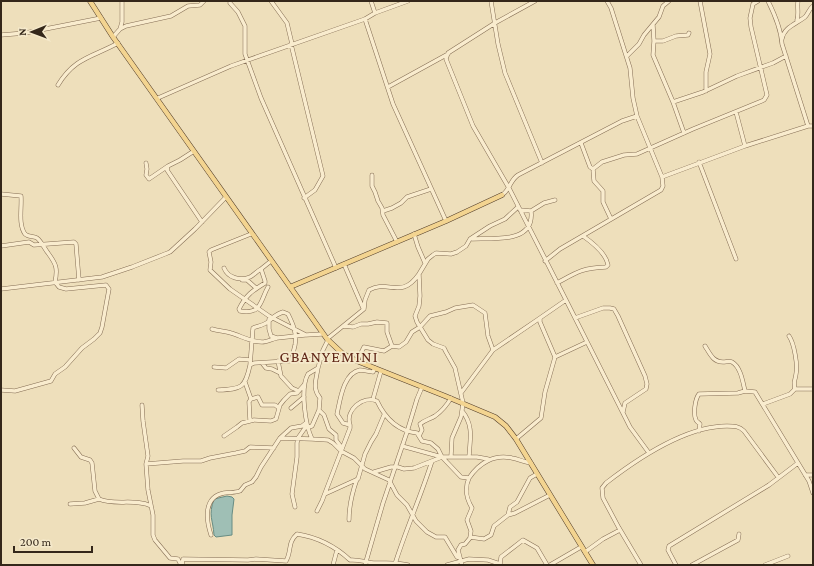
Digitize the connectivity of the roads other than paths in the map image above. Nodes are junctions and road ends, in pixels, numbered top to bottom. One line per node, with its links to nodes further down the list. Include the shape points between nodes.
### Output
1 (90, 1): 19 (main road)
2 (122, 1): 24 (street)
3 (204, 1): 24 (street, via 200,5 188,6 171,16)
4 (271, 1): 31 (street, via 287,23)
5 (371, 1): 18 (street)
6 (408, 1): 18 (street)
7 (491, 1): 22 (street)
8 (535, 1): 22 (street)
9 (607, 1): 33 (street, via 612,8)
10 (669, 1): 23 (street, via 663,6)
11 (700, 1): 39 (street, via 710,54)
12 (758, 1): 15 (street)
13 (768, 1): 28 (street, via 775,14)
14 (798, 1): 21 (street)
15 (753, 3): 36 (street, via 751,27)
16 (230, 4): 35 (street, via 238,12 245,26)
17 (813, 6): 21 (street, via 805,16)
18 (375, 13): 20 (street)
19 (100, 18): 26 (street, via 25,33); 27 (main road)
20 (365, 19): 31 (street); 38 (street)
21 (797, 20): 28 (street)
22 (495, 23): 32 (street); 53 (street, via 505,72)
23 (653, 25): 29 (street); 33 (street)
24 (120, 29): 27 (street)
25 (689, 33): 29 (street, via 663,41)
26 (1, 35)
27 (113, 37): 30 (main road)
28 (781, 40): 34 (street)
29 (654, 41): 41 (street, via 653,55)
30 (118, 43): 37 (street, via 81,60 64,75); 40 (main road)
31 (292, 44): 35 (street); 63 (street, via 323,176 315,190)
32 (448, 53): 38 (street); 58 (street, via 447,62 468,114)
33 (627, 56): 43 (street)
34 (786, 56): 36 (street); 44 (street)
35 (246, 60): 40 (street); 63 (street)
36 (761, 67): 39 (street); 42 (street, via 766,98)
37 (58, 85)
38 (388, 87): 59 (street)
39 (706, 90): 41 (street)
40 (158, 98): 50 (main road)
41 (674, 102): 46 (street)
42 (736, 112): 46 (street); 48 (street)
43 (637, 116): 47 (street, via 622,121); 49 (street)
44 (808, 126): 45 (street); 48 (street)
45 (813, 126)
46 (684, 133): 49 (street)
47 (581, 143): 53 (street); 55 (street)
48 (745, 146): 51 (street)
49 (650, 148): 55 (street, via 638,154 624,155 602,162); 57 (street)
50 (194, 151): 54 (street); 62 (main road)
51 (699, 162): 57 (street); 79 (street)
52 (146, 163): 54 (street, via 146,175 149,180)
53 (542, 163): 58 (street, via 518,175)
54 (168, 166): 70 (street, via 167,170)
55 (593, 169): 68 (street, via 594,181 602,191 603,202)
56 (372, 175): 66 (street, via 372,186)
57 (662, 177): 68 (street, via 661,190)
58 (508, 188): 61 (street); 65 (street)
59 (431, 189): 66 (street, via 406,198); 69 (street)
60 (1, 194): 77 (street, via 21,196 21,222 25,233)
61 (502, 195): 69 (main road)
62 (226, 198): 70 (street); 72 (main road)
63 (304, 198): 85 (street)
64 (555, 200): 67 (street)
65 (519, 209): 67 (street); 71 (street); 75 (street)
66 (383, 211): 76 (street)
67 (531, 211): 71 (street)
68 (611, 219): 74 (street)
69 (446, 221): 73 (main road)
70 (202, 222): 89 (street, via 170,252 102,277)
71 (529, 226): 75 (street, via 518,236); 81 (street)
72 (251, 234): 80 (main road); 96 (street, via 209,252 210,270 230,290)
73 (414, 234): 76 (main road); 82 (street)
74 (583, 236): 81 (street, via 560,249); 91 (street, via 599,249 608,265 580,270)
75 (470, 239): 82 (street, via 466,246 457,252 436,253)
76 (397, 242): 83 (main road)
77 (43, 244): 78 (street, via 34,245 29,242); 89 (street, via 76,244); 90 (street, via 56,265)
78 (1, 246)
79 (736, 259)
80 (271, 261): 86 (street); 93 (main road)
81 (546, 261): 91 (street)
82 (425, 263): 87 (street)
83 (344, 264): 85 (main road); 99 (street)
84 (224, 268): 88 (street, via 230,276)
85 (336, 268): 93 (main road)
86 (261, 269): 88 (street, via 249,277); 94 (street, via 265,283)
87 (418, 274): 99 (street, via 410,285 396,288 377,286 369,290); 105 (street, via 420,296 415,316)
88 (240, 279): 94 (street, via 247,280)
89 (79, 280): 90 (street)
90 (55, 282): 95 (street); 137 (street, via 59,287 66,289 106,286 109,289 100,333 58,371 51,381 15,392)
91 (558, 283): 97 (street)
92 (268, 287): 98 (street, via 262,303)
93 (290, 287): 108 (main road)
94 (256, 288): 96 (street)
95 (1, 289)
96 (244, 299): 98 (street); 98 (street, via 240,312 248,313)
97 (566, 300): 101 (street); 102 (street)
98 (257, 308): 100 (street)
99 (364, 309): 104 (street)
100 (270, 317): 103 (street); 106 (street); 106 (street, via 283,312 288,314)
101 (540, 318): 118 (street); 119 (street)
102 (575, 318): 115 (street); 153 (street, via 608,307 614,309 618,316 647,384 646,389 625,403)
103 (269, 321): 112 (street, via 271,336); 113 (street, via 253,328)
104 (342, 326): 114 (street); 116 (street, via 387,323)
105 (420, 327): 116 (street, via 399,347); 118 (street, via 434,314 475,305 485,313); 141 (street, via 428,340 444,348 455,368)
106 (295, 328): 109 (street); 110 (street)
107 (212, 329): 113 (street)
108 (322, 334): 109 (street); 114 (main road)
109 (306, 335): 110 (street)
110 (296, 336): 112 (street); 122 (street)
111 (789, 336): 135 (street, via 795,355)
112 (277, 338): 113 (street, via 264,342)
113 (252, 340): 120 (street)
114 (327, 340): 121 (street); 124 (main road, via 342,354)
115 (587, 342): 119 (street); 153 (street)
116 (392, 346): 124 (street, via 384,351 364,347)
117 (705, 346): 140 (street, via 714,360 731,361 734,364 742,377)
118 (493, 350): 141 (street)
119 (555, 357): 165 (street, via 541,418)
120 (250, 359): 126 (street); 127 (street, via 239,359 226,368)
121 (322, 359): 122 (street); 128 (street)
122 (292, 360): 123 (street)
123 (278, 361): 125 (street); 131 (street)
124 (358, 361): 129 (main road)
125 (262, 363): 126 (street); 131 (street, via 266,368)
126 (252, 364): 132 (street)
127 (214, 367)
128 (318, 368): 133 (street, via 308,374); 151 (street, via 314,387 320,398)
129 (375, 368): 130 (main road); 157 (street, via 373,372 356,372 344,384 337,414 343,423)
130 (381, 371): 134 (main road); 145 (street)
131 (280, 373): 139 (street, via 292,388)
132 (245, 382): 138 (street, via 242,386); 144 (street)
133 (304, 385): 139 (street); 142 (street)
134 (422, 387): 143 (main road); 159 (street)
135 (795, 389): 136 (street); 147 (street, via 790,394)
136 (813, 389)
137 (1, 390)
138 (218, 390)
139 (299, 391): 149 (street, via 290,394)
140 (745, 391): 147 (street, via 755,392); 158 (street, via 738,394 699,394 695,415 700,424)
141 (461, 393): 146 (street)
142 (304, 397): 150 (street); 156 (street)
143 (451, 398): 146 (main road); 161 (street, via 446,408 420,424 422,430)
144 (251, 399): 149 (street, via 258,398 262,405 275,405); 155 (street)
145 (373, 399): 154 (street, via 377,401); 157 (street, via 354,407 349,415)
146 (463, 403): 152 (street); 165 (main road, via 499,420)
147 (764, 404): 177 (street)
148 (142, 405): 178 (street, via 148,456)
149 (279, 408): 155 (street, via 276,419)
150 (291, 408)
151 (319, 410): 156 (street, via 312,426); 169 (street, via 324,415 329,429 336,435)
152 (462, 410): 171 (street, via 452,438); 173 (street, via 470,425)
153 (623, 413): 170 (street)
154 (384, 415): 159 (street); 179 (street)
155 (250, 421): 160 (street, via 242,423)
156 (307, 425): 162 (street, via 291,428); 163 (street); 164 (street)
157 (350, 425): 169 (street)
158 (699, 431): 170 (street, via 677,438); 185 (street, via 721,426 741,428)
159 (408, 432): 161 (street, via 417,433); 166 (street)
160 (224, 436)
161 (419, 436): 172 (street, via 422,441 431,443 438,449)
162 (280, 438): 163 (street); 168 (street)
163 (298, 438): 164 (street); 195 (street, via 292,494)
164 (312, 439): 169 (street, via 328,440)
165 (516, 439): 176 (main road)
166 (402, 446): 172 (street); 180 (street)
167 (74, 448): 192 (street, via 81,457 92,463 95,491)
168 (274, 448): 178 (street, via 250,447 201,461); 202 (street, via 252,482 240,491 223,493 212,498 207,515)
169 (341, 450): 179 (street); 190 (street)
170 (648, 453): 200 (street, via 602,488 603,498)
171 (450, 456): 172 (street); 173 (street)
172 (442, 457): 175 (street); 186 (street, via 461,476)
173 (469, 457): 174 (street)
174 (489, 460): 176 (street, via 507,457); 186 (street, via 478,466)
175 (432, 461): 180 (street, via 414,468); 198 (street)
176 (530, 463): 182 (main road)
177 (798, 463): 183 (street); 185 (street)
178 (146, 464): 194 (street)
179 (362, 465): 181 (street); 187 (street)
180 (395, 467): 181 (street); 188 (street)
181 (374, 472): 188 (street)
182 (537, 474): 191 (main road); 197 (street, via 530,478 517,502 510,507)
183 (805, 474): 184 (street); 189 (street)
184 (813, 475)
185 (778, 477): 224 (street, via 669,546 668,550)
186 (469, 478): 203 (street, via 466,496 472,508 467,520)
187 (357, 479): 190 (street); 199 (street, via 352,492)
188 (391, 483): 198 (street); 207 (street)
189 (813, 493)
190 (325, 494): 196 (street)
191 (550, 495): 197 (street); 204 (main road)
192 (99, 499): 193 (street); 194 (street, via 145,503)
193 (70, 504)
194 (151, 506): 209 (street, via 155,540 170,558)
195 (295, 507)
196 (317, 511)
197 (508, 515): 203 (street, via 494,526 491,535 484,539)
198 (414, 516): 211 (street, via 428,532 436,537 445,537); 214 (street, via 409,523)
199 (349, 520)
200 (620, 530): 206 (street); 223 (street)
201 (739, 534): 225 (street, via 738,540)
202 (210, 535)
203 (470, 537): 211 (street, via 458,550)
204 (581, 547): 206 (main road); 221 (street)
205 (338, 550): 210 (street, via 318,539 297,534 292,538); 212 (street, via 350,560); 218 (street)
206 (585, 552): 222 (main road)
207 (369, 554): 212 (street); 213 (street)
208 (788, 556): 226 (street)
209 (181, 559): 210 (street); 216 (street)
210 (287, 560): 217 (street)
211 (461, 562): 215 (street, via 469,559 488,560); 220 (street)
212 (366, 563): 213 (street)
213 (377, 564): 214 (street)
214 (395, 564): 219 (street)
215 (500, 564): 221 (street, via 501,557 523,540 536,548)
216 (181, 565)
217 (287, 565)
218 (333, 565)
219 (408, 565)
220 (447, 565)
221 (549, 565)
222 (593, 565)
223 (641, 565)
224 (676, 565)
225 (692, 565)
226 (765, 565)

